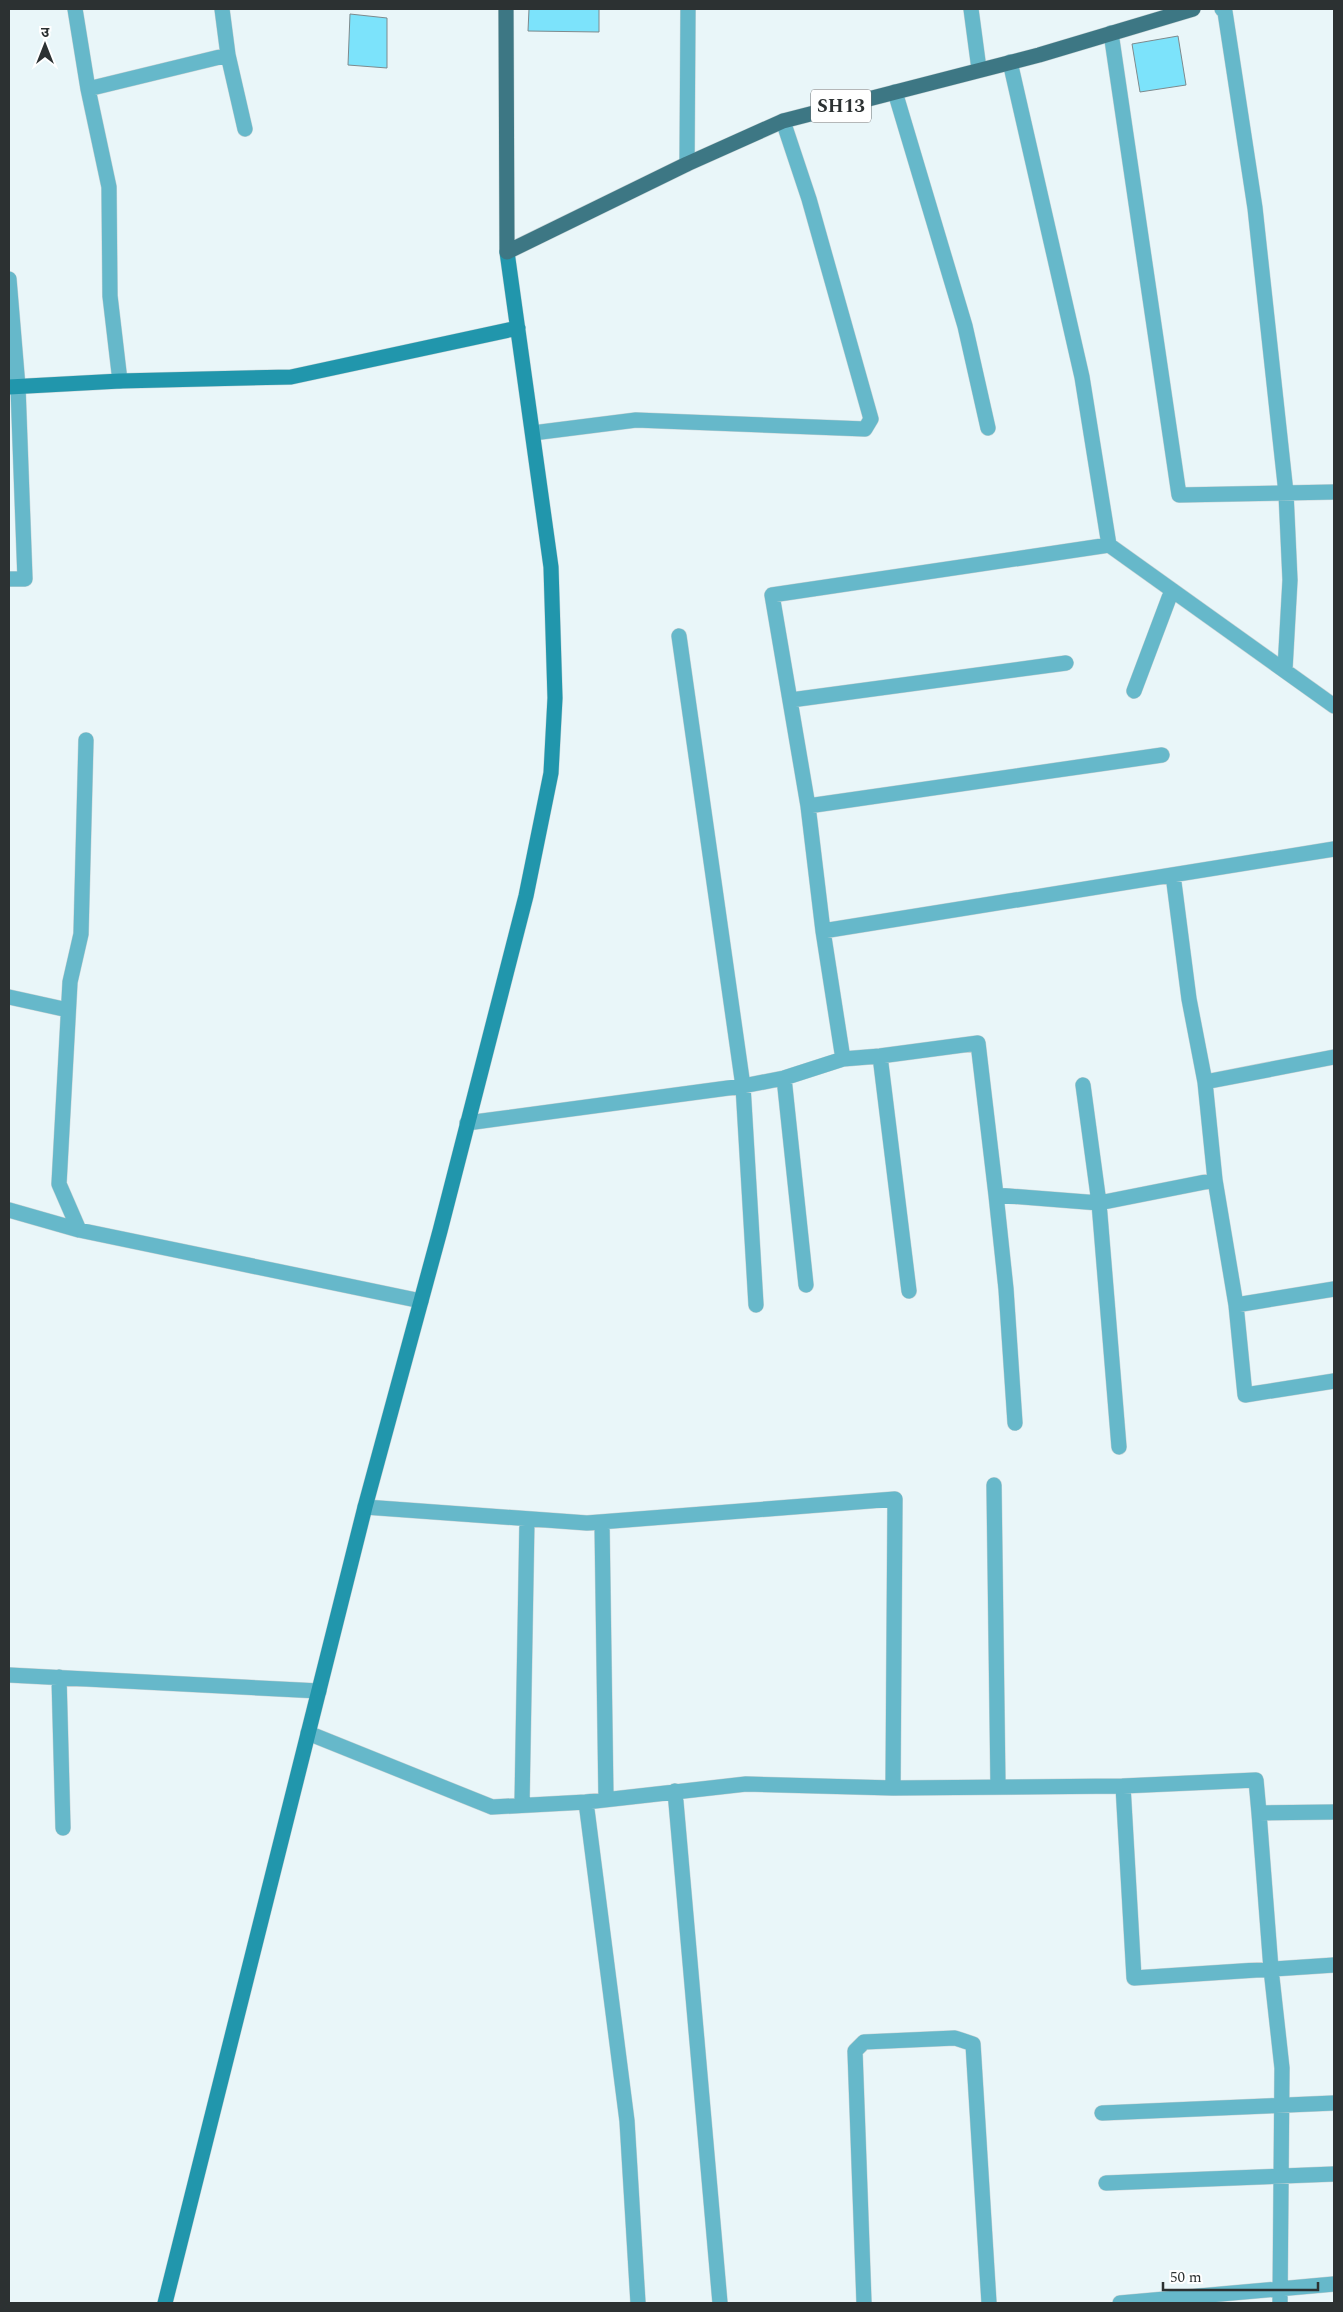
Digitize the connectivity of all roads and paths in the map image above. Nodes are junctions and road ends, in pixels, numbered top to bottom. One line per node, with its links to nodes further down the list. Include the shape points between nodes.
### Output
1 (75, 9): 12 (street)
2 (222, 9): 9 (street)
3 (506, 9): 17 (main road)
4 (688, 9): 16 (street)
5 (971, 9): 11 (street)
6 (1193, 9): 8 (main road, SH13)
7 (1222, 9): 25 (street, via 1255,208)
8 (1111, 33): 10 (main road, SH13); 25 (street, via 1179,495)
9 (228, 55): 12 (street); 15 (street)
10 (1010, 62): 11 (main road, SH13); 26 (street, via 1082,377)
11 (979, 69): 13 (main road, SH13)
12 (88, 89): 20 (street, via 109,186 110,296)
13 (895, 92): 14 (main road, SH13); 22 (street, via 965,326)
14 (783, 121): 16 (main road, SH13); 23 (street, via 809,199 871,419 866,429 636,420)
15 (245, 129)
16 (687, 164): 17 (main road, SH13)
17 (507, 252): 19 (main road)
18 (9, 279): 21 (street)
19 (518, 328): 20 (main road, via 291,377); 23 (main road)
20 (120, 381): 21 (main road)
21 (13, 387): 27 (street, via 25,579)
22 (988, 428)
23 (532, 433): 50 (main road, via 551,567 555,698 551,774 526,896)
24 (1334, 492): 25 (street)
25 (1286, 493): 31 (street, via 1290,580)
26 (1109, 545): 28 (street); 33 (street, via 772,595)
27 (9, 579)
28 (1172, 590): 31 (street); 32 (street)
29 (679, 636): 49 (street)
30 (1066, 663): 33 (street)
31 (1284, 669): 34 (street)
32 (1134, 692)
33 (791, 700): 37 (street)
34 (1334, 706)
35 (86, 740): 42 (street, via 81,934 70,982)
36 (1162, 755): 37 (street)
37 (808, 806): 40 (street)
38 (1334, 849): 39 (street)
39 (1173, 875): 40 (street); 47 (street, via 1189,999)
40 (823, 931): 45 (street)
41 (9, 997): 42 (street)
42 (68, 1010): 55 (street, via 58,1184)
43 (880, 1056): 45 (street); 52 (street, via 978,1043); 58 (street)
44 (1334, 1057): 47 (street)
45 (843, 1059): 46 (street)
46 (784, 1078): 49 (street); 56 (street)
47 (1205, 1082): 51 (street)
48 (1083, 1085): 53 (street)
49 (743, 1086): 50 (street); 61 (street)
50 (468, 1123): 59 (main road)
51 (1215, 1180): 53 (street); 60 (street)
52 (996, 1195): 53 (street); 63 (street)
53 (1099, 1203): 64 (street)
54 (9, 1210): 55 (street)
55 (79, 1230): 59 (street)
56 (806, 1285)
57 (1334, 1289): 60 (street)
58 (910, 1292)
59 (421, 1302): 66 (main road)
60 (1236, 1304): 62 (street, via 1246,1395)
61 (756, 1305)
62 (1334, 1382)
63 (1015, 1424)
64 (1119, 1447)
65 (994, 1485): 74 (street)
66 (365, 1506): 67 (street); 71 (main road)
67 (527, 1519): 68 (street); 79 (street)
68 (602, 1522): 75 (street, via 895,1499); 77 (street)
69 (9, 1675): 70 (street)
70 (59, 1678): 71 (street); 82 (street)
71 (319, 1690): 72 (main road)
72 (308, 1733): 79 (street, via 492,1807); 93 (main road)
73 (1123, 1786): 74 (street); 81 (street, via 1256,1780); 84 (street, via 1134,1978)
74 (998, 1787): 75 (street)
75 (893, 1788): 76 (street, via 746,1784)
76 (675, 1790): 77 (street); 95 (street)
77 (606, 1800): 78 (street)
78 (586, 1802): 79 (street); 94 (street, via 626,2121)
79 (522, 1804)
80 (1334, 1812): 81 (street)
81 (1259, 1813): 84 (street)
82 (63, 1828)
83 (1334, 1964): 84 (street)
84 (1270, 1969): 86 (street, via 1282,2068)
85 (1334, 2103): 86 (street)
86 (1281, 2106): 87 (street); 89 (street)
87 (1102, 2113)
88 (1334, 2174): 89 (street)
89 (1281, 2176): 90 (street); 92 (street)
90 (1106, 2183)
91 (1334, 2284): 92 (street)
92 (1280, 2288): 98 (street); 99 (street)
93 (165, 2303)
94 (638, 2303)
95 (720, 2303)
96 (864, 2303): 97 (street, via 854,2051 864,2042 955,2038 973,2044)
97 (989, 2303)
98 (1120, 2303)
99 (1280, 2303)

